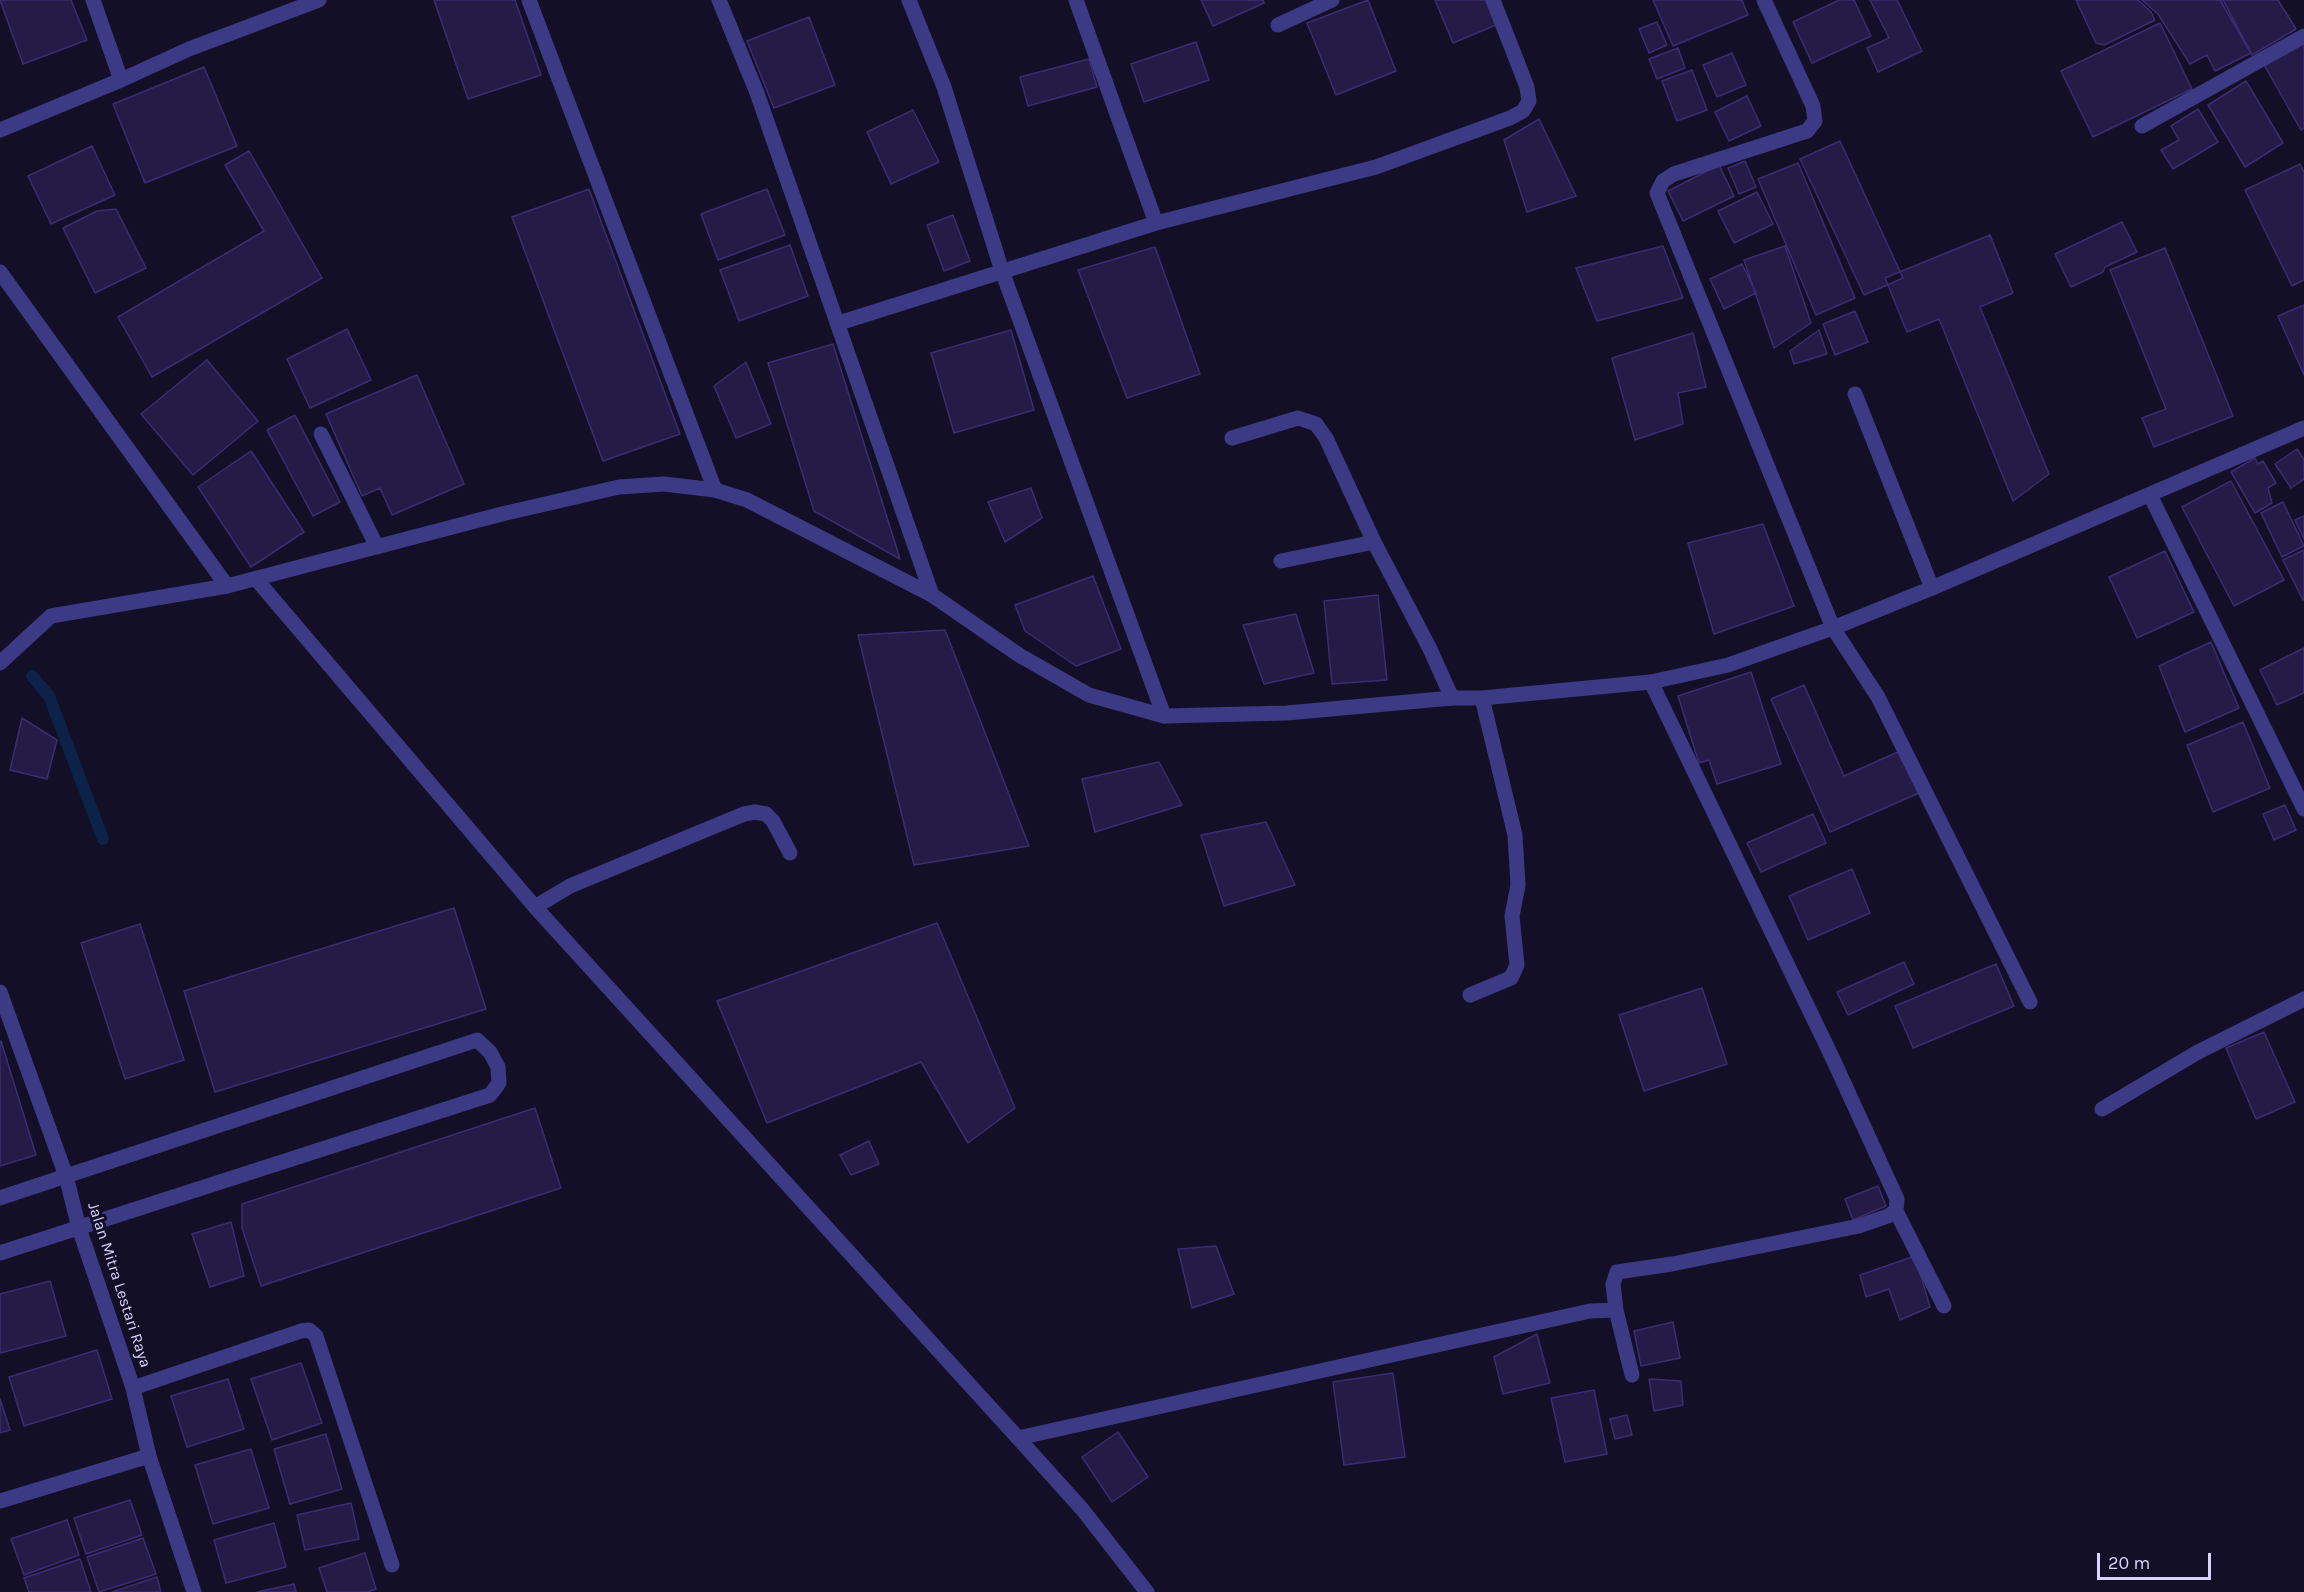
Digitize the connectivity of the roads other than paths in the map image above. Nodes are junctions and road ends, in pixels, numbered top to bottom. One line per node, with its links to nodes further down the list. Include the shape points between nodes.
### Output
1 (93, 0): 13 (street)
2 (319, 0): 10 (street)
3 (528, 0): 24 (street)
4 (719, 0): 19 (street, via 757,93)
5 (909, 0): 17 (street, via 944,87)
6 (1076, 0): 16 (street)
7 (1332, 0): 11 (street)
8 (1493, 0): 16 (street, via 1527,87 1529,101 1523,111 1376,167)
9 (1764, 0): 33 (street, via 1813,105 1815,121 1807,131 1674,174 1663,181 1657,193)
10 (279, 7): 13 (street)
11 (1278, 25)
12 (2304, 36): 14 (street)
13 (121, 80): 15 (street)
14 (2142, 126)
15 (0, 130)
16 (1156, 223): 17 (street)
17 (1002, 271): 19 (street); 38 (street)
18 (0, 272): 30 (street)
19 (839, 323): 32 (street)
20 (1855, 394): 31 (street)
21 (2302, 432): 25 (street)
22 (321, 434): 27 (street)
23 (1232, 438): 26 (street, via 1298,418 1316,424)
24 (715, 490): 27 (street, via 664,484 619,487); 32 (street, via 747,500)
25 (2150, 495): 31 (street); 39 (street)
26 (1374, 542): 28 (street); 36 (street)
27 (377, 547): 29 (street)
28 (1281, 561)
29 (256, 579): 30 (street); 41 (street)
30 (227, 586): 34 (street, via 51,616)
31 (1932, 588): 33 (street)
32 (932, 595): 38 (street, via 1019,655 1089,694)
33 (1833, 628): 35 (street, via 1728,665); 45 (street, via 1878,697)
34 (0, 663)
35 (1651, 682): 37 (street); 49 (street, via 1832,1057 1897,1198)
36 (1452, 698): 37 (street); 38 (street, via 1287,713)
37 (1482, 698): 43 (street, via 1515,835 1518,885 1512,916 1517,964 1511,978)
38 (1164, 716)
39 (2304, 808)
40 (790, 853): 41 (street, via 766,814 744,814 570,886)
41 (535, 907): 56 (street)
42 (0, 992): 47 (street, Jalan Mitra Lestari Raya)
43 (1470, 995)
44 (2304, 999): 46 (street, via 2198,1052)
45 (2030, 1002)
46 (2102, 1109)
47 (66, 1176): 48 (street); 50 (street, Jalan Mitra Lestari Raya); 50 (street, via 477,1040 498,1067 499,1083 490,1095)
48 (0, 1198)
49 (1896, 1211): 52 (street); 53 (street, via 1859,1226 1617,1272 1613,1284)
50 (79, 1228): 51 (street); 55 (street, Jalan Mitra Lestari Raya)
51 (0, 1253)
52 (1944, 1306)
53 (1616, 1310): 54 (street); 56 (street, via 1590,1311)
54 (1632, 1375)
55 (133, 1388): 57 (street, Jalan Mitra Lestari Raya); 59 (street, via 309,1330 316,1336)
56 (1018, 1438): 61 (street, via 1082,1509)
57 (149, 1456): 58 (street); 60 (street, Jalan Mitra Lestari Raya)
58 (0, 1501)
59 (392, 1565)
60 (194, 1592)
61 (1147, 1592)

